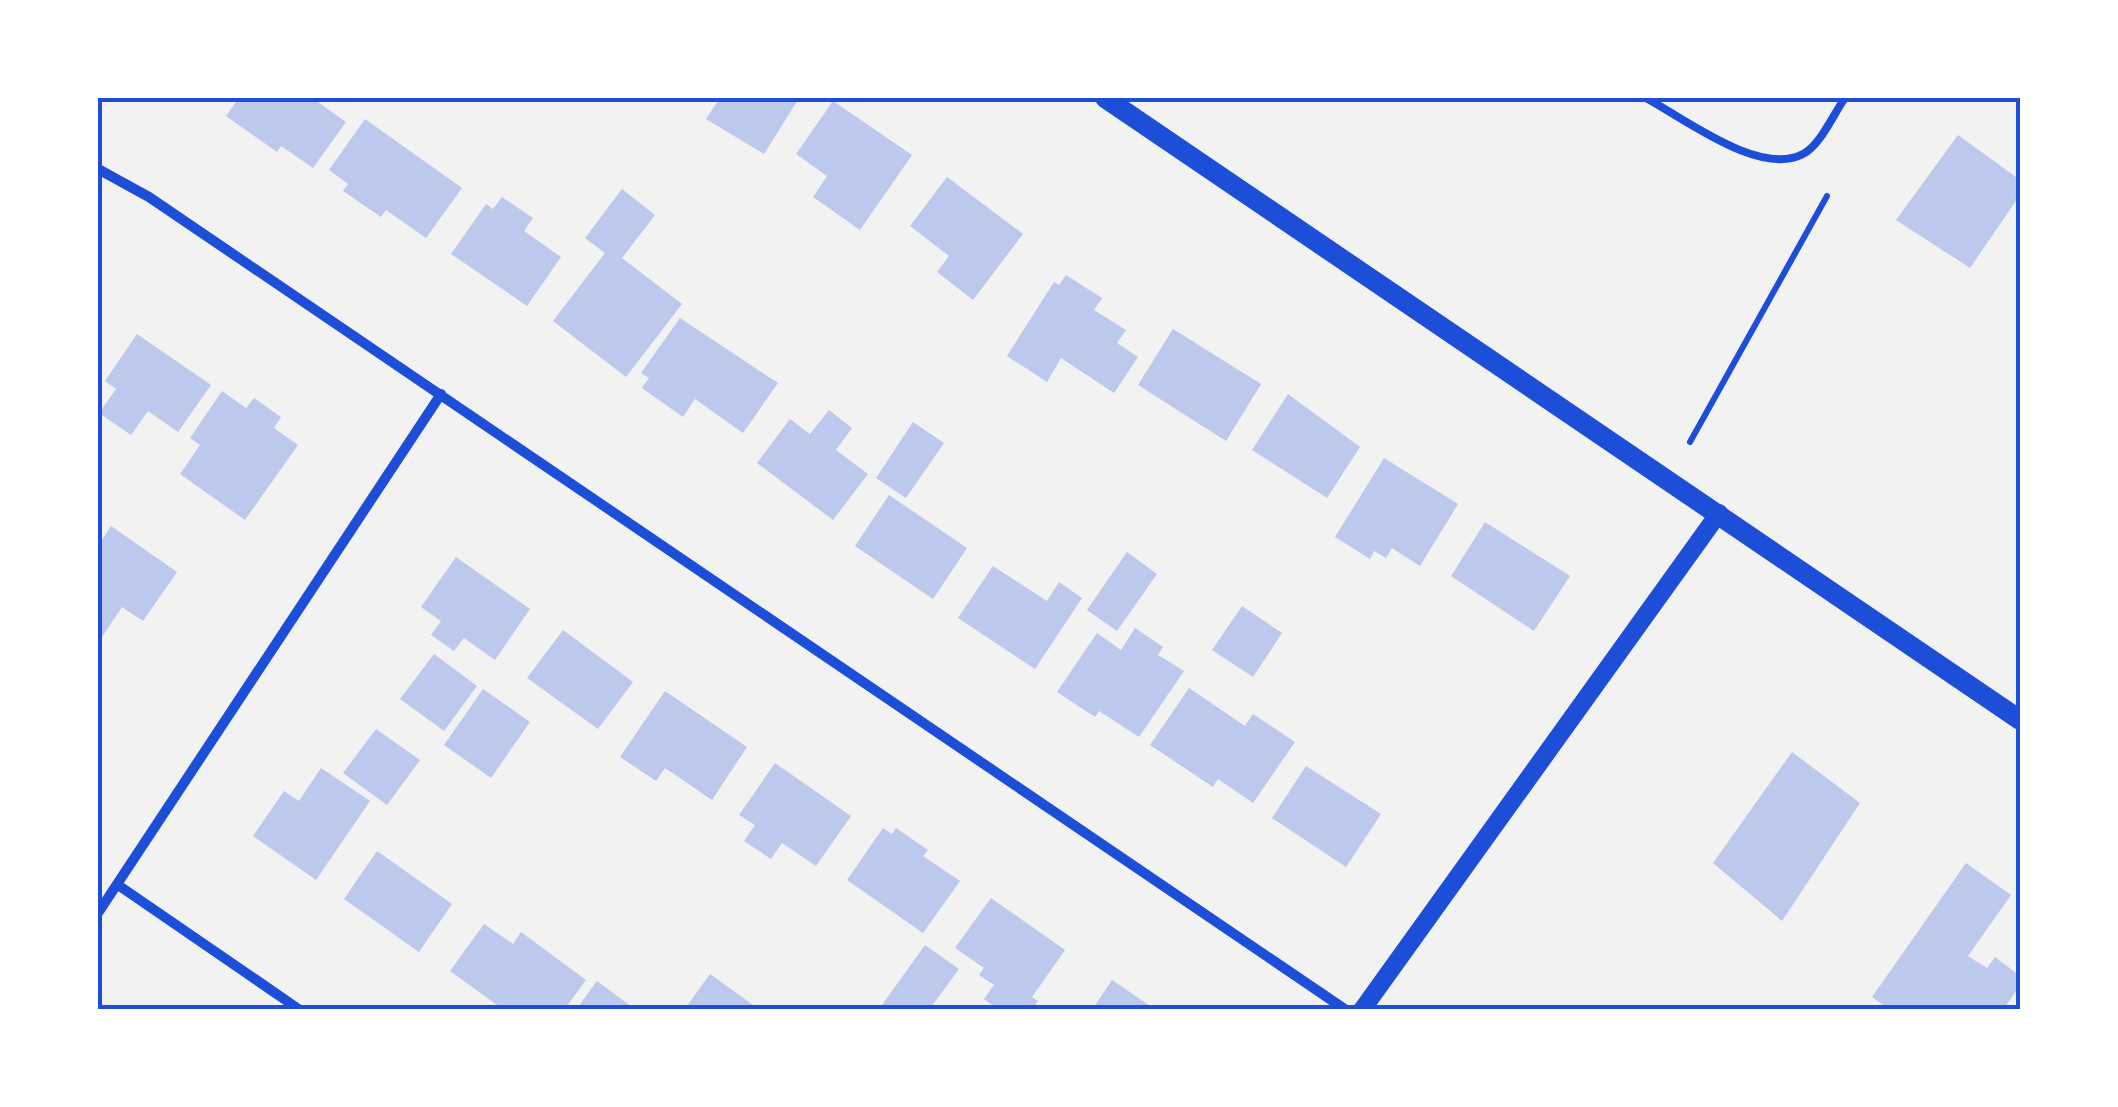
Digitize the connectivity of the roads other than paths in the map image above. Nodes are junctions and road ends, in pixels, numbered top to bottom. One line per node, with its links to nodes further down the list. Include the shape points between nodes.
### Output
1 (1106, 98): 6 (main road)
2 (1646, 98): 3 (lane, via 1738,150 1779,162 1807,153)
3 (1845, 98)
4 (98, 169): 5 (street)
5 (441, 394): 8 (street); 11 (street)
6 (1719, 514): 7 (main road); 12 (street)
7 (2020, 720)
8 (118, 885): 9 (street); 10 (street)
9 (98, 913)
10 (300, 1010)
11 (1346, 1010)
12 (1362, 1010)

